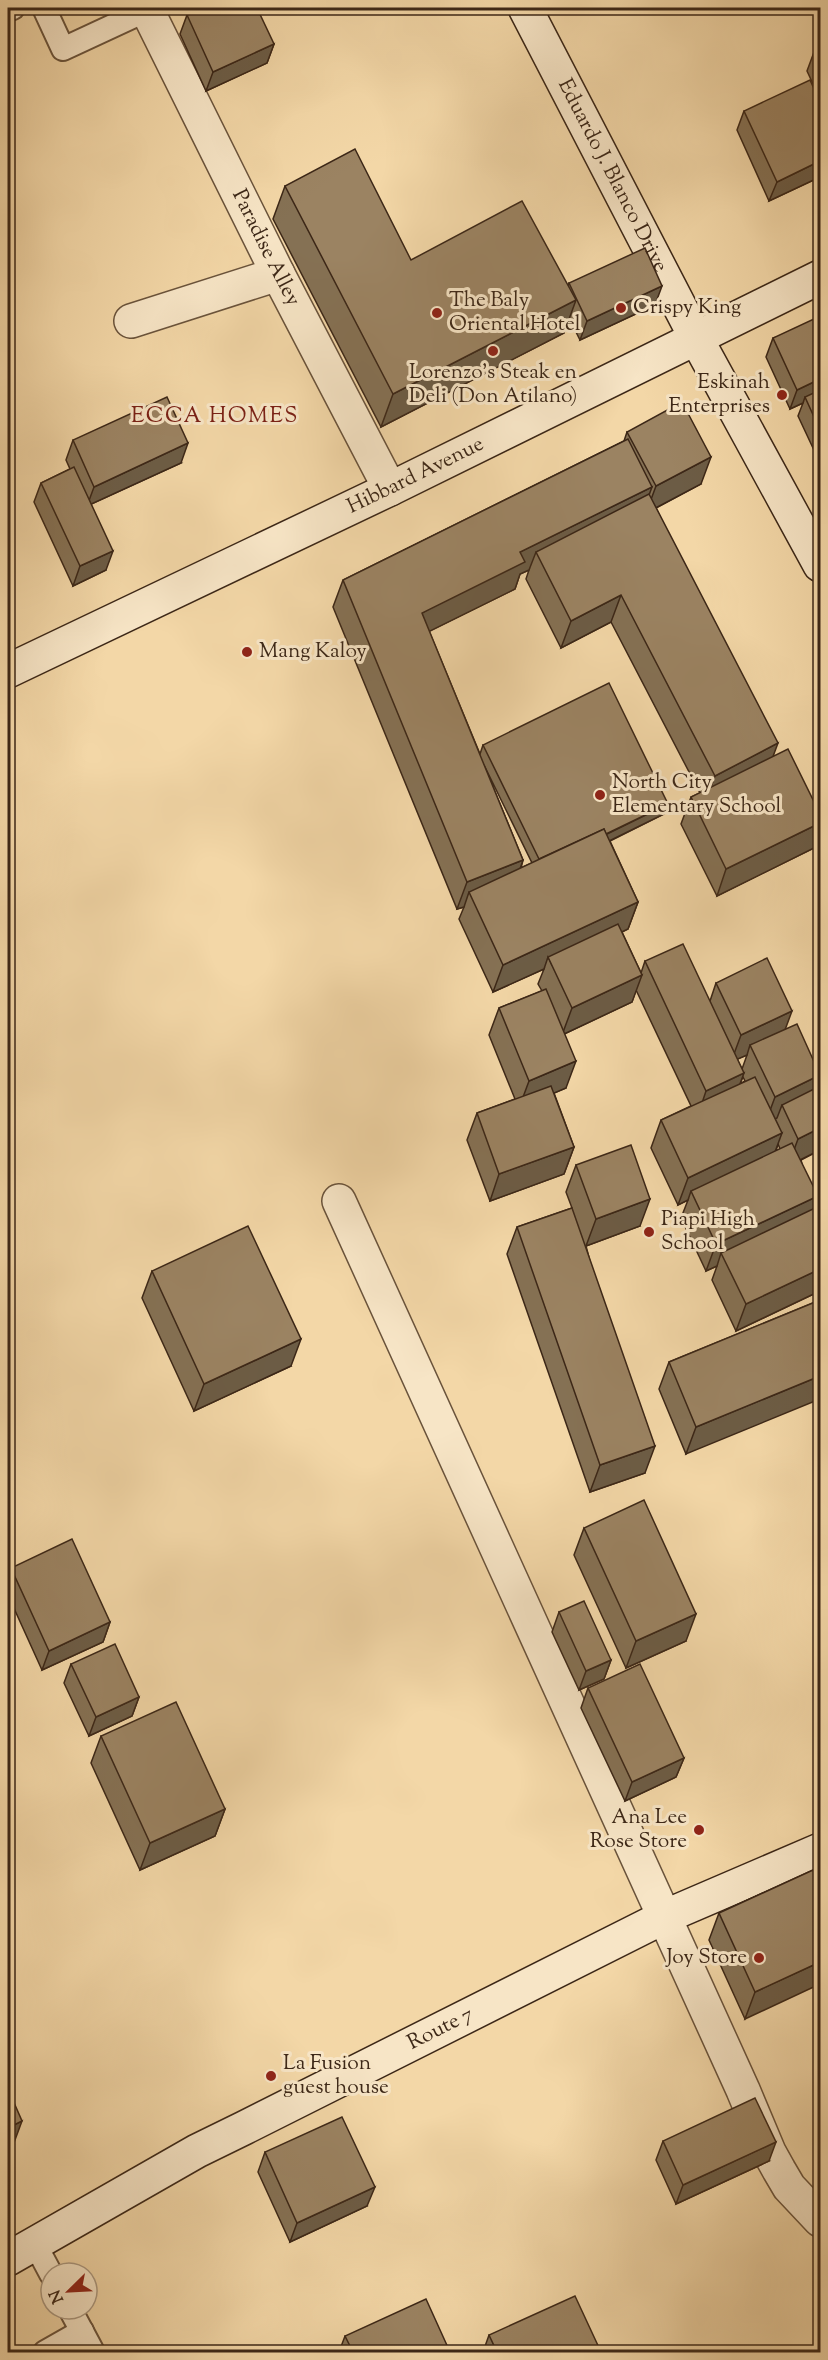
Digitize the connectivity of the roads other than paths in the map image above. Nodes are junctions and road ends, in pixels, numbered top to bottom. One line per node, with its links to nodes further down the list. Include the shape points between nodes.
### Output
1 (13, 8): 5 (lane)
2 (44, 8): 4 (lane, via 63,49)
3 (525, 8): 9 (street, Eduardo J. Blanco Drive)
4 (146, 9): 6 (street, Paradise Alley)
5 (8, 10)
6 (278, 274): 8 (street); 10 (street, Paradise Alley)
7 (820, 277): 9 (street, Hibbard Avenue)
8 (131, 321)
9 (696, 338): 10 (street, Hibbard Avenue); 11 (street, Eduardo J. Blanco Drive)
10 (390, 489): 12 (street, Hibbard Avenue)
11 (820, 565)
12 (8, 671)
13 (339, 1201): 15 (street)
14 (820, 1850): 15 (street, Route 7)
15 (664, 1917): 16 (street, via 769,2152 789,2187); 17 (street, Route 7, via 197,2151)
16 (820, 2220)
17 (21, 2252): 18 (lane)
18 (39, 2265)
19 (77, 2321): 20 (lane)
20 (82, 2331): 21 (lane); 22 (lane)
21 (45, 2352)
22 (93, 2352)

